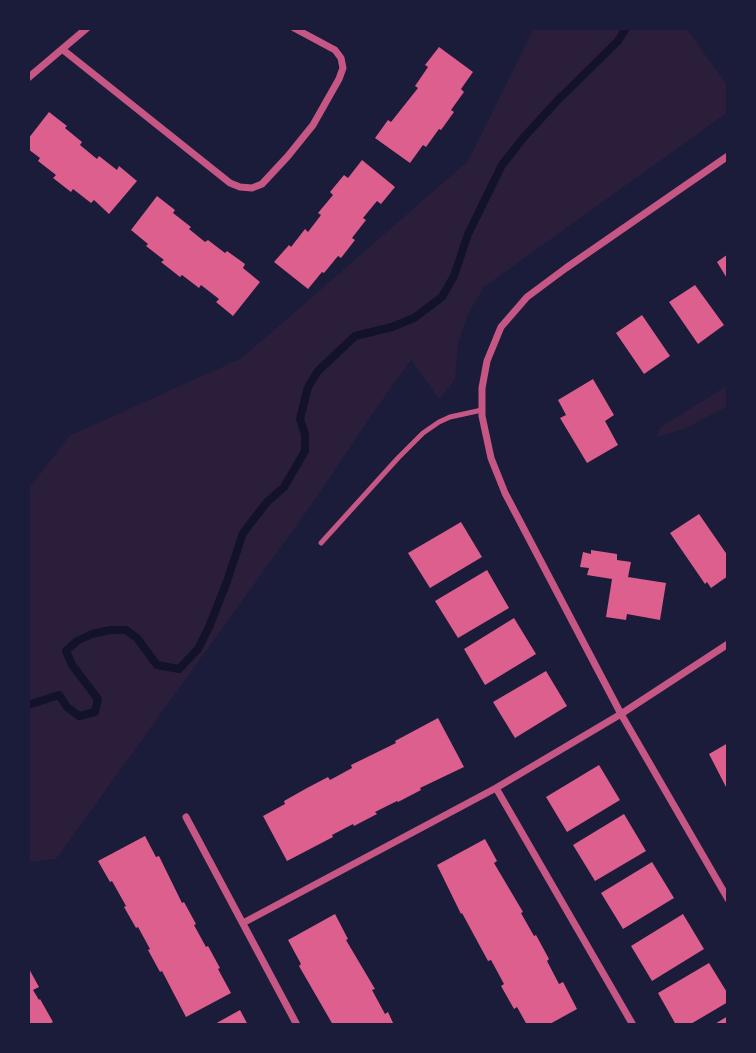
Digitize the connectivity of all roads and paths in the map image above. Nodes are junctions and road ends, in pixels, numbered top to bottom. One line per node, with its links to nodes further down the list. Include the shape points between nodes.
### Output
1 (87, 28): 3 (street)
2 (294, 28): 3 (street, via 335,50 343,68 313,125 262,184 252,188 230,183)
3 (62, 49): 4 (street)
4 (28, 78)
5 (728, 156): 6 (street, via 527,297 501,327 487,361)
6 (482, 410): 7 (lane, via 450,417 423,433); 9 (street, via 491,458 506,493)
7 (321, 543)
8 (728, 643): 9 (street)
9 (621, 714): 10 (street); 12 (street)
10 (496, 788): 13 (street); 15 (street)
11 (186, 817): 13 (street)
12 (728, 899)
13 (243, 923): 14 (street)
14 (297, 1025)
15 (633, 1025)

